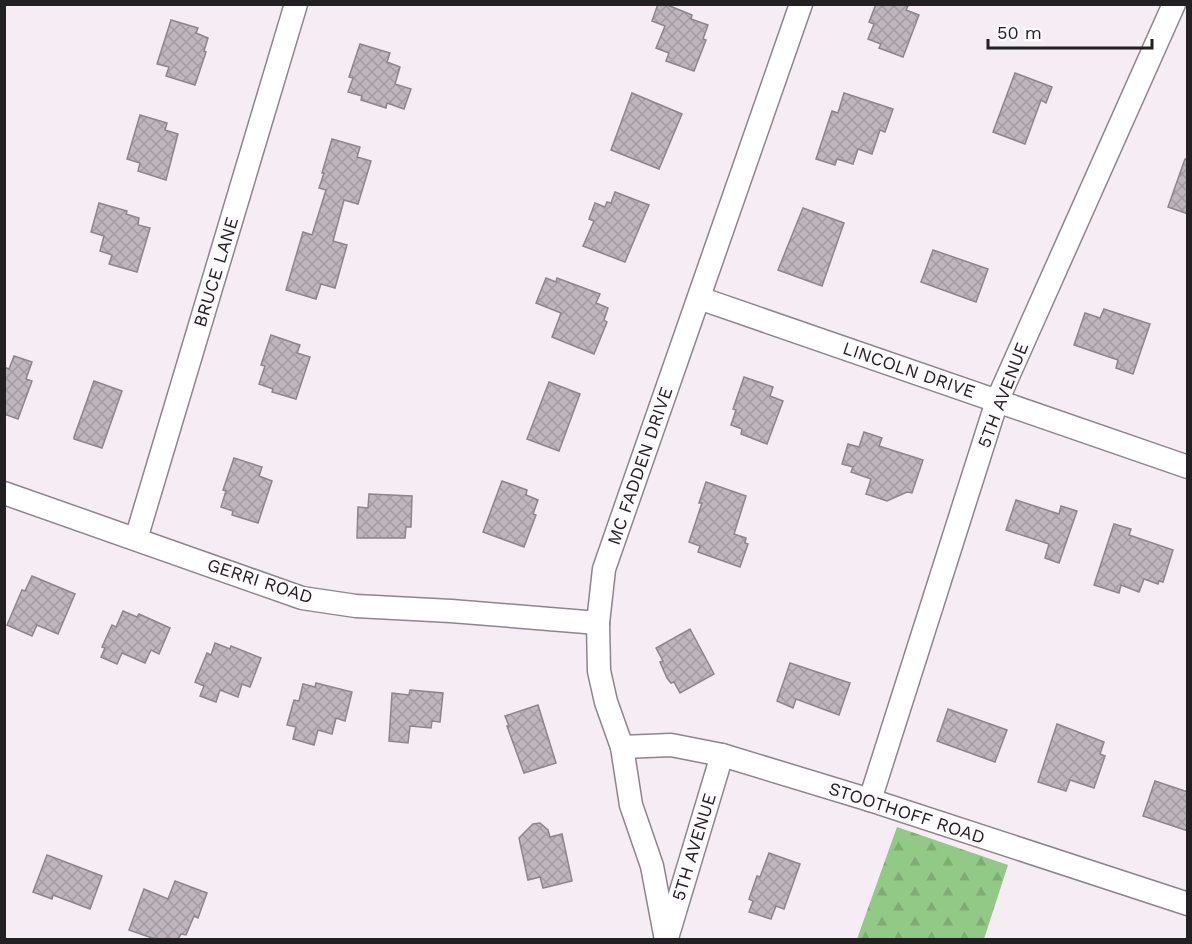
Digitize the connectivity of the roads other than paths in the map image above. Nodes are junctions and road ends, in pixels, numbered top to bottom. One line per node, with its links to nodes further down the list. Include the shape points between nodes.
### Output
1 (296, 4): 8 (street, BRUCE LANE)
2 (801, 4): 4 (street, MC FADDEN DRIVE)
3 (1174, 4): 5 (street, 5TH AVENUE)
4 (699, 298): 5 (street, LINCOLN DRIVE); 9 (street, MC FADDEN DRIVE, via 604,569)
5 (997, 401): 6 (street, LINCOLN DRIVE); 12 (street, 5TH AVENUE)
6 (1188, 467)
7 (4, 493): 8 (street, GERRI ROAD)
8 (136, 539): 9 (street, GERRI ROAD, via 302,598 356,606)
9 (598, 623): 10 (street, MC FADDEN DRIVE, via 599,672)
10 (622, 747): 11 (street, STOOTHOFF ROAD, via 671,745); 14 (street, MC FADDEN DRIVE, via 631,805 652,866)
11 (722, 755): 12 (street, STOOTHOFF ROAD); 14 (street, 5TH AVENUE)
12 (870, 800): 13 (street, STOOTHOFF ROAD)
13 (1188, 904)
14 (666, 939)

